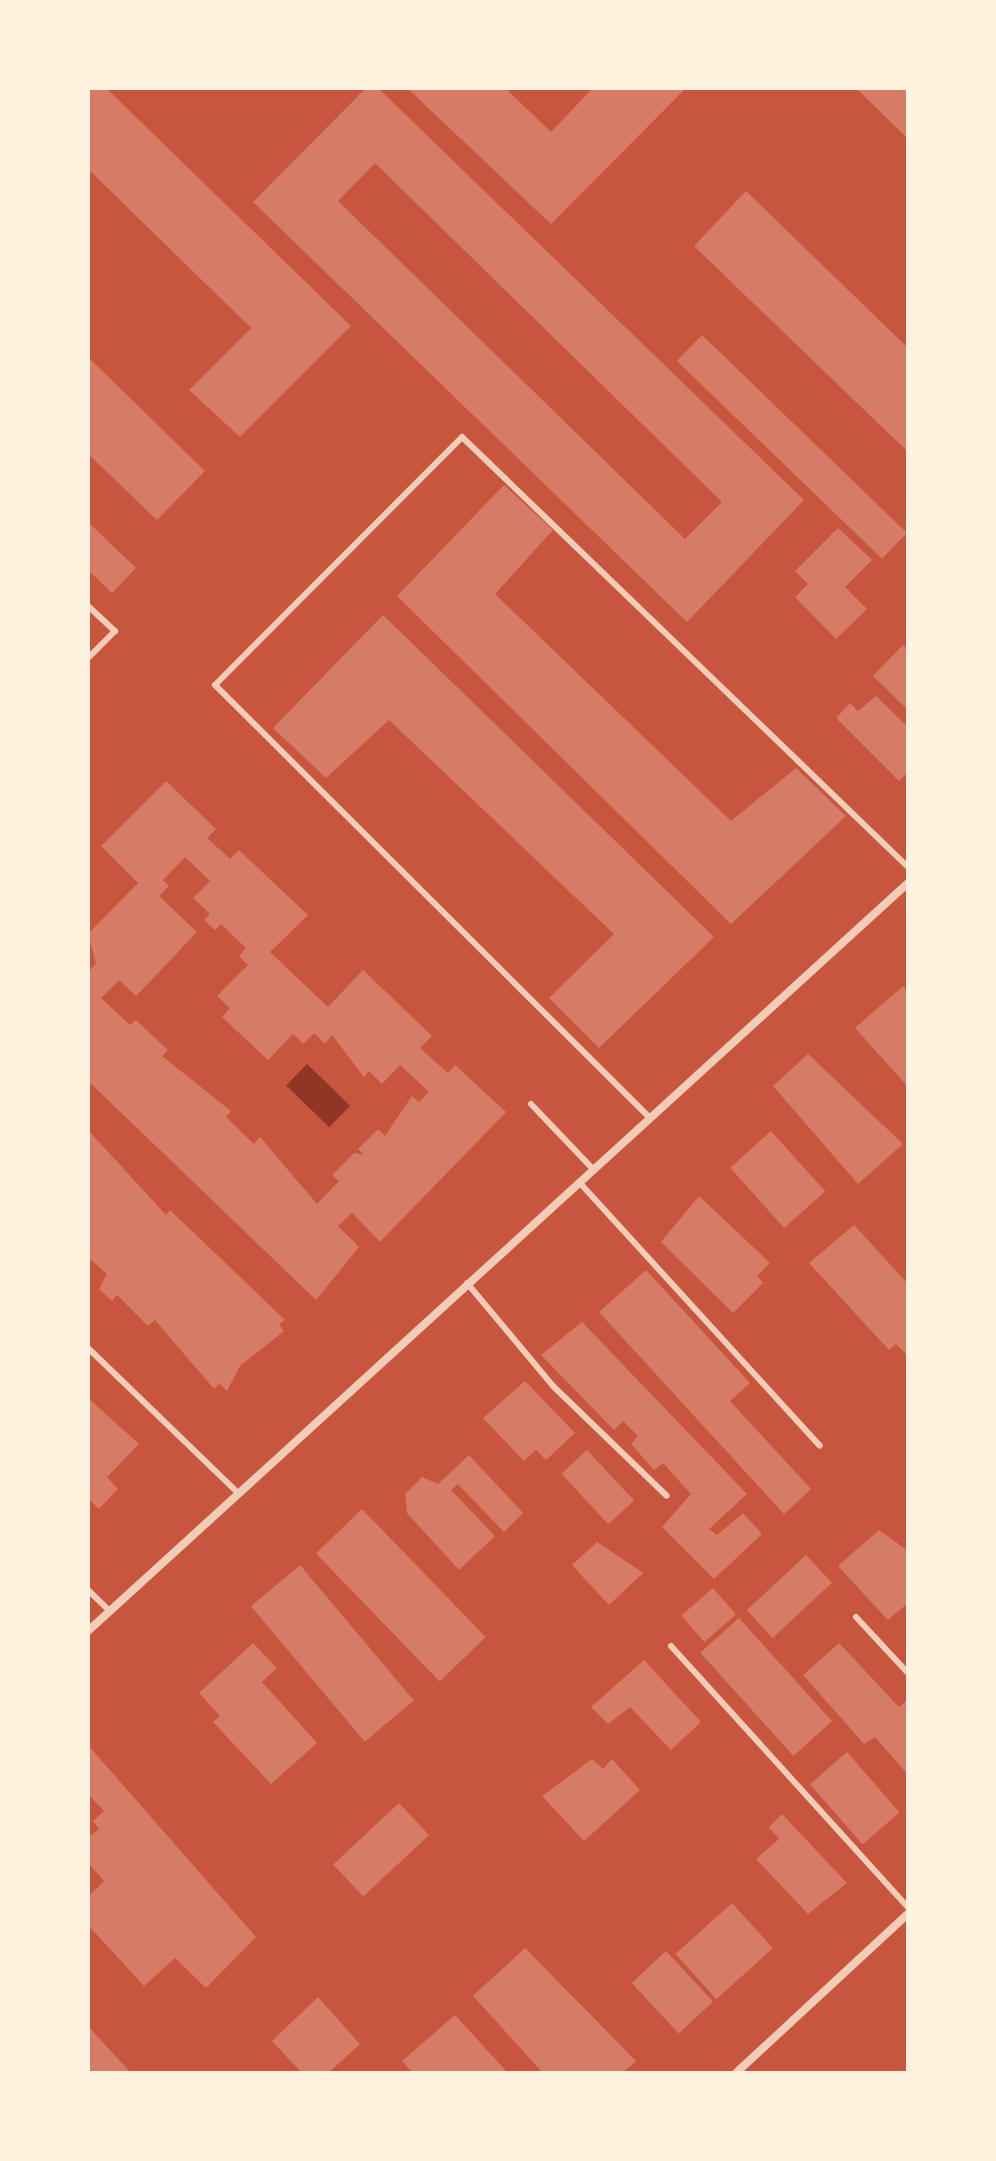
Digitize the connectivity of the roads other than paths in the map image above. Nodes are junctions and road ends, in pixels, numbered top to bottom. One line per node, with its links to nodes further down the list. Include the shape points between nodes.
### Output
1 (88, 606): 2 (lane, via 115,631)
2 (88, 658)
3 (908, 867): 6 (lane, via 462,437 215,685)
4 (908, 883): 6 (street)
5 (531, 1104): 7 (lane)
6 (650, 1118): 7 (street)
7 (593, 1169): 8 (street)
8 (579, 1182): 9 (street); 11 (lane)
9 (467, 1283): 12 (street); 13 (lane, via 553,1386)
10 (88, 1348): 12 (lane)
11 (820, 1446)
12 (236, 1491): 15 (street)
13 (667, 1496)
14 (88, 1590): 15 (lane)
15 (110, 1611): 17 (street)
16 (856, 1617): 19 (lane)
17 (88, 1631)
18 (671, 1646): 20 (lane)
19 (908, 1673)
20 (908, 1907)
21 (908, 1914): 22 (street)
22 (736, 2073)

